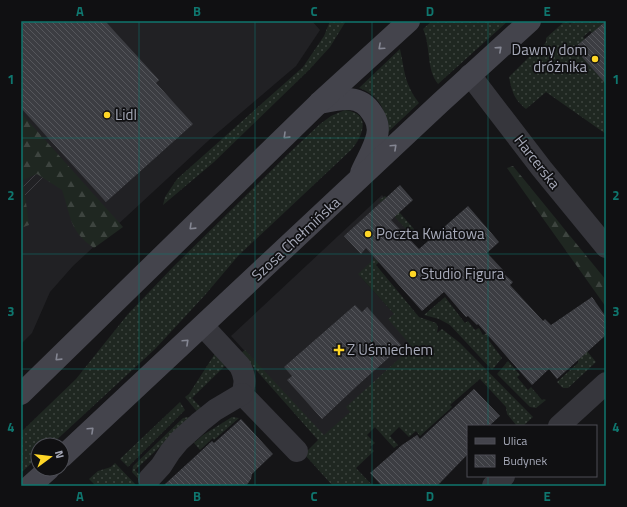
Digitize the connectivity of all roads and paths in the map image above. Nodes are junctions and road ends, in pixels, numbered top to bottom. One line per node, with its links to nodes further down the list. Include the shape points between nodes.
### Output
1 (409, 21): 4 (main road, one-way to 4)
2 (530, 21): 3 (main road, Szosa Chełmińska, one-way to 2)
3 (470, 75): 5 (main road, Szosa Chełmińska, one-way to 3); 6 (street, Harcerska)
4 (319, 103): 5 (main road, via 341,98 358,100 369,108 377,120 378,136); 9 (main road, one-way to 9)
5 (356, 183): 7 (main road, Szosa Chełmińska)
6 (606, 247)
7 (203, 326): 10 (street, via 240,366 245,377); 12 (main road, Szosa Chełmińska, one-way to 7)
8 (606, 382): 11 (street)
9 (21, 394)
10 (242, 394): 13 (street); 15 (street, via 194,426)
11 (560, 425)
12 (70, 450)
13 (296, 451)
14 (503, 477): 16 (street)
15 (149, 479)
16 (493, 486)

